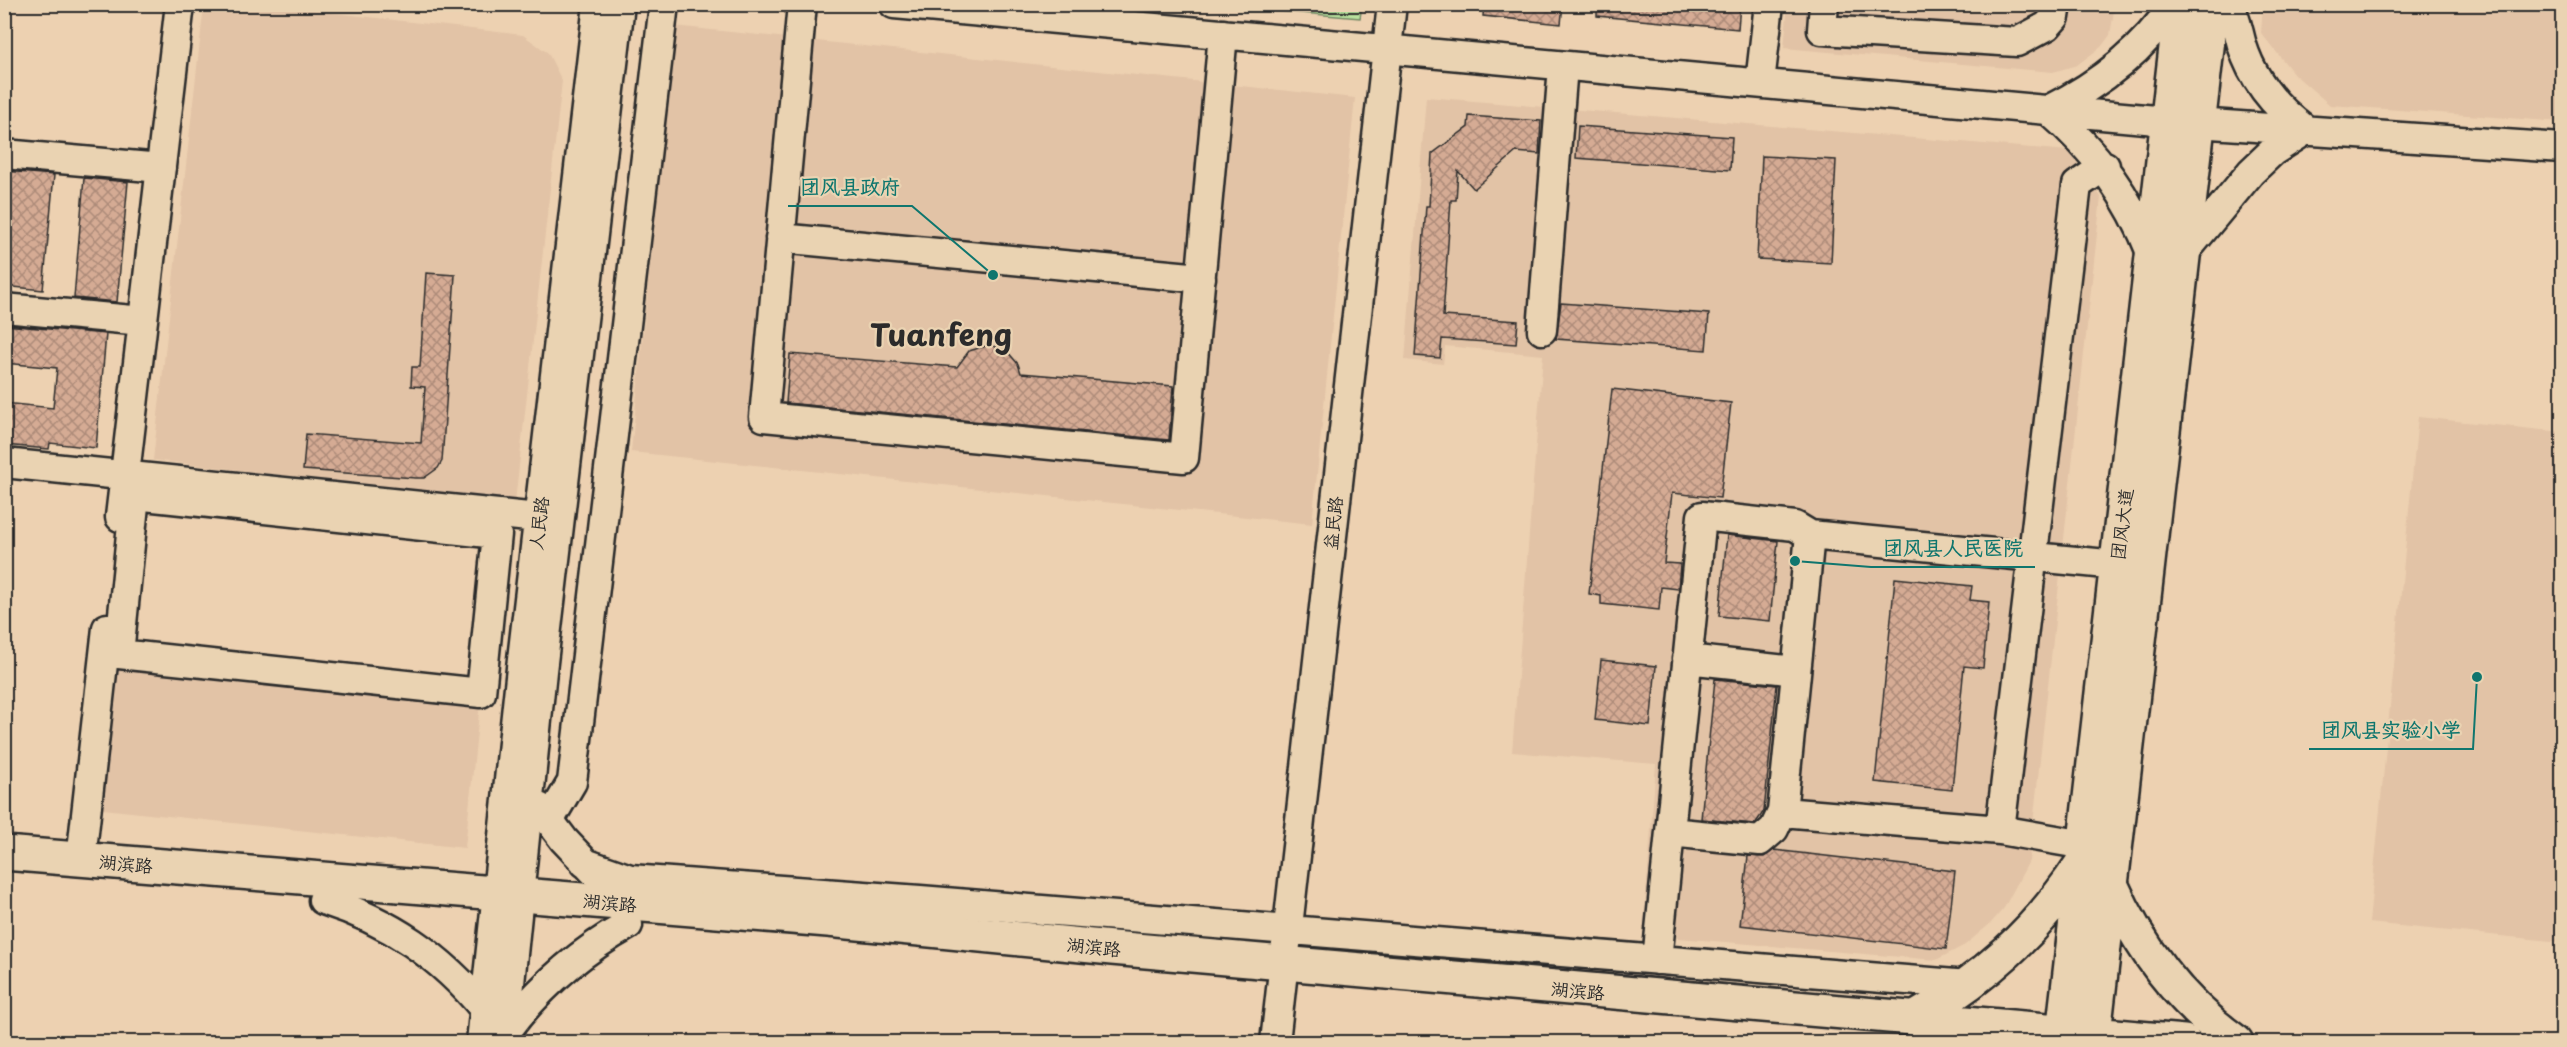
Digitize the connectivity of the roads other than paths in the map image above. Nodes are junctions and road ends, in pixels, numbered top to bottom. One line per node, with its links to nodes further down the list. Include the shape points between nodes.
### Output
1 (180, 4): 25 (street)
2 (598, 4): 34 (street, 人民路)
3 (620, 4): 41 (street, 人民路)
4 (664, 4): 43 (street, via 572,782)
5 (802, 4): 26 (street)
6 (894, 4): 15 (street)
7 (1392, 4): 16 (street, 益民路)
8 (1769, 4): 18 (street)
9 (1824, 4): 10 (street, via 1822,30 2017,42 2047,26 2055,17)
10 (2057, 4)
11 (2174, 4): 19 (street, via 2150,37 2111,72)
12 (2181, 4): 20 (main road, 团风大道)
13 (2212, 4): 20 (main road, 团风大道)
14 (2229, 4): 21 (street, via 2261,86)
15 (1223, 34): 16 (street); 28 (street)
16 (1386, 49): 17 (street); 55 (street, 益民路)
17 (1563, 66): 18 (street); 31 (street)
18 (1760, 83): 19 (street)
19 (2048, 110): 20 (street); 24 (street)
20 (2183, 122): 21 (street); 27 (main road, 团风大道)
21 (2306, 130): 22 (street); 27 (street, via 2272,152)
22 (2562, 148)
23 (4, 154): 25 (street)
24 (2105, 166): 27 (street, via 2132,209); 36 (street, via 2077,185)
25 (161, 168): 30 (street)
26 (780, 238): 28 (street); 28 (street, via 764,417 1184,458)
27 (2168, 254): 37 (main road, 团风大道); 51 (main road, 团风大道)
28 (1201, 278)
29 (4, 308): 30 (street)
30 (143, 321): 33 (street)
31 (1542, 330)
32 (4, 463): 33 (street)
33 (125, 474): 34 (street); 48 (street)
34 (538, 518): 53 (street, 人民路)
35 (1810, 535): 36 (street); 38 (street, via 1795,526 1702,516); 39 (street)
36 (2033, 556): 37 (street); 44 (street)
37 (2117, 565): 47 (main road, 团风大道)
38 (1687, 659): 39 (street); 45 (street)
39 (1796, 671): 42 (street)
40 (481, 693): 40 (street, via 119,654 135,495 497,534)
41 (530, 793): 43 (street); 53 (street, 人民路)
42 (1782, 812): 44 (street); 45 (street, via 1774,830 1760,841)
43 (549, 822): 49 (street)
44 (2000, 830): 47 (street)
45 (1670, 832): 56 (street)
46 (4, 853): 48 (main road, 湖滨路)
47 (2084, 854): 58 (main road, via 2042,919); 61 (main road, 团风大道)
48 (81, 859): 53 (main road, 湖滨路)
49 (585, 863): 54 (street); 55 (street, via 630,879)
50 (4, 874): 52 (main road, 湖滨路)
51 (2111, 884): 61 (main road, 团风大道); 65 (main road, via 2134,931 2164,975 2200,1014)
52 (323, 900): 53 (main road, 湖滨路); 59 (street, via 371,918 416,943 453,973)
53 (507, 904): 54 (main road, 湖滨路); 59 (street, 人民路); 62 (street, 人民路)
54 (629, 914): 57 (main road, 湖滨路, via 826,941); 62 (street, via 556,974)
55 (1287, 930): 56 (street); 57 (street, 益民路)
56 (1657, 960): 58 (street)
57 (1282, 974): 60 (main road, 湖滨路); 63 (street, 益民路)
58 (1968, 985): 60 (main road)
59 (485, 1010): 62 (street, 人民路)
60 (1916, 1036): 61 (main road, 湖滨路)
61 (2078, 1038): 64 (main road, 湖滨路)
62 (497, 1039)
63 (1275, 1042)
64 (2184, 1042)
65 (2236, 1042)

